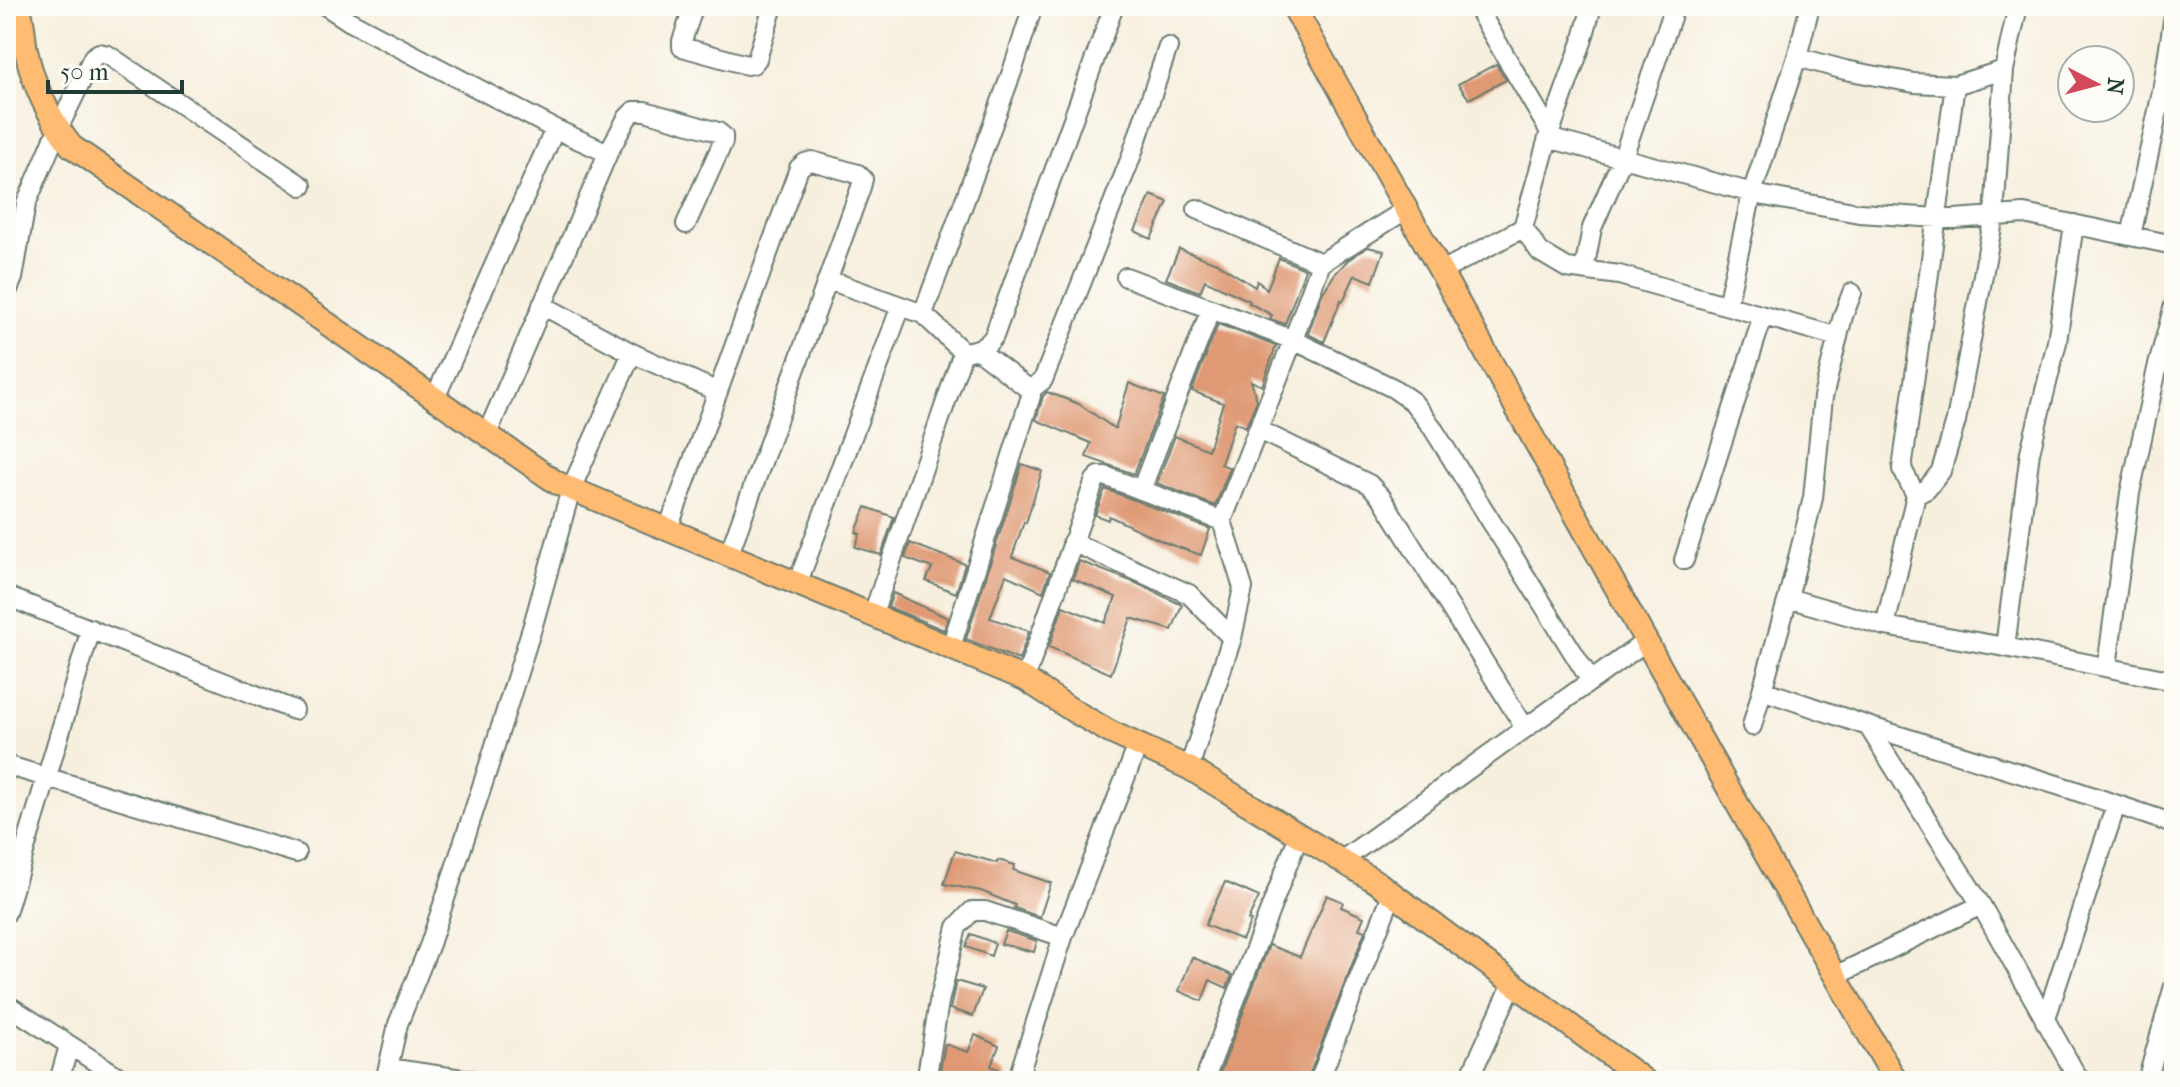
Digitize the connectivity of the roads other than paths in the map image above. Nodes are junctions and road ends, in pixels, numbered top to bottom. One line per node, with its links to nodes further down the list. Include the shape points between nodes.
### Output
1 (326, 6): 19 (street)
2 (694, 6): 3 (street, via 682,47 747,65 757,59)
3 (773, 6)
4 (1033, 6): 48 (street)
5 (1114, 6): 52 (street, via 994,336)
6 (1293, 6): 26 (main road)
7 (1476, 6): 20 (street)
8 (1592, 6): 20 (street)
9 (1675, 6): 22 (street)
10 (1810, 6): 15 (street)
11 (2018, 6): 16 (street)
12 (20, 10): 18 (main road, via 34,84)
13 (2174, 15): 32 (street)
14 (1168, 47): 54 (street, via 1130,160 1043,380)
15 (1797, 57): 17 (street, via 1914,83); 24 (street)
16 (2004, 70): 17 (street); 28 (street)
17 (1955, 85): 27 (street)
18 (58, 129): 23 (street, via 93,57 108,55); 42 (street, via 26,204); 56 (main road, via 71,146)
19 (555, 129): 21 (street); 56 (street)
20 (1549, 135): 22 (street); 31 (street)
21 (608, 153): 29 (street, via 634,111 723,136); 43 (street)
22 (1623, 157): 24 (street); 37 (street, via 1592,228)
23 (302, 186)
24 (1752, 193): 27 (street, via 1859,213); 44 (street)
25 (1197, 209): 36 (street)
26 (1407, 209): 36 (street); 38 (main road)
27 (1936, 216): 28 (street); 61 (street, via 1902,469)
28 (1994, 216): 30 (street, via 2024,214); 61 (street, via 1956,421 1941,471)
29 (686, 224)
30 (2074, 224): 32 (street); 76 (street, via 2057,342 2030,452)
31 (1523, 228): 33 (street); 35 (street)
32 (2131, 236): 34 (street)
33 (1497, 242): 35 (street); 38 (street)
34 (2174, 245)
35 (1540, 252): 37 (street, via 1567,268)
36 (1321, 263): 51 (street)
37 (1584, 270): 44 (street)
38 (1442, 271): 74 (main road)
39 (1126, 277): 47 (street)
40 (829, 280): 46 (street); 55 (street, via 863,179 812,161 799,168); 65 (street)
41 (1852, 293): 50 (street)
42 (6, 294)
43 (542, 305): 53 (street); 58 (street)
44 (1727, 305): 49 (street)
45 (2174, 305): 77 (street, via 2130,493)
46 (901, 306): 48 (street); 67 (street)
47 (1211, 309): 51 (street); 60 (street)
48 (923, 314): 52 (street)
49 (1763, 316): 50 (street); 66 (street)
50 (1838, 337): 69 (street, via 1823,397 1813,498)
51 (1293, 340): 57 (street); 79 (street, via 1413,402)
52 (971, 351): 54 (street); 70 (street)
53 (632, 353): 55 (street); 59 (street)
54 (1030, 390): 75 (street)
55 (718, 392): 63 (street)
56 (435, 398): 58 (main road)
57 (1259, 430): 62 (street); 85 (street, via 1369,484 1382,498)
58 (487, 434): 59 (main road)
59 (571, 489): 63 (main road); 105 (street, via 533,625 430,944 398,1024)
60 (1141, 490): 62 (street); 64 (street, via 1099,476)
61 (1916, 495): 71 (street)
62 (1222, 521): 73 (street, via 1243,588)
63 (668, 529): 65 (main road)
64 (1072, 542): 73 (street, via 1189,594); 78 (street)
65 (729, 554): 67 (main road)
66 (1684, 560)
67 (798, 582): 70 (main road)
68 (6, 596): 72 (street)
69 (1788, 598): 71 (street); 81 (street)
70 (873, 614): 75 (main road)
71 (1885, 626): 76 (street)
72 (91, 629): 82 (street); 89 (street)
73 (1232, 638): 88 (street)
74 (1645, 642): 79 (street); 99 (main road)
75 (951, 647): 78 (main road)
76 (2005, 647): 77 (street)
77 (2107, 667): 80 (street)
78 (1025, 679): 86 (main road)
79 (1591, 681): 85 (street)
80 (2174, 681)
81 (1762, 690): 83 (street); 84 (street)
82 (294, 710)
83 (1752, 726)
84 (1868, 726): 90 (street); 96 (street)
85 (1525, 728): 94 (street)
86 (1138, 745): 88 (main road); 98 (street)
87 (6, 765): 89 (street)
88 (1189, 768): 92 (main road)
89 (47, 777): 93 (street); 97 (street)
90 (2116, 805): 91 (street); 103 (street)
91 (2174, 824)
92 (1299, 835): 94 (main road); 111 (street)
93 (296, 853)
94 (1341, 861): 95 (main road)
95 (1392, 894): 100 (main road); 112 (street)
96 (1981, 905): 99 (street); 103 (street)
97 (6, 913)
98 (1063, 937): 109 (street, via 985,911 972,911 964,918 957,927 939,1002); 110 (street)
99 (1835, 976): 115 (main road)
100 (1513, 983): 113 (street); 114 (main road)
101 (2174, 986): 117 (street)
102 (6, 1004): 104 (street)
103 (2045, 1021): 116 (street)
104 (69, 1046): 106 (street); 107 (street)
105 (387, 1074): 108 (street)
106 (59, 1081)
107 (125, 1081)
108 (476, 1081)
109 (926, 1081)
110 (1017, 1081)
111 (1204, 1081)
112 (1319, 1081)
113 (1468, 1081)
114 (1645, 1081)
115 (1896, 1081)
116 (2083, 1081)
117 (2147, 1081)

